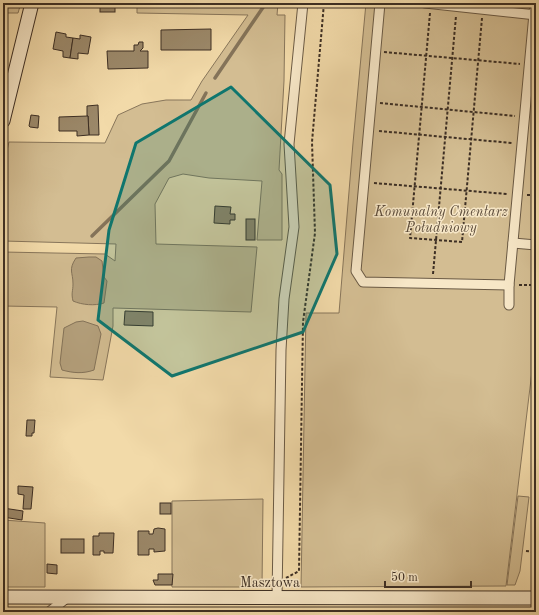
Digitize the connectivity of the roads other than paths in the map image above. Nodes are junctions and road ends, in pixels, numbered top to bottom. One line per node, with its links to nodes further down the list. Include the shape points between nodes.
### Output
1 (32, 3): 7 (street)
2 (303, 3): 14 (street, via 290,144 294,227 284,299 281,350)
3 (380, 3): 10 (street, via 356,271 363,282)
4 (428, 3): 6 (street)
5 (535, 3): 6 (street)
6 (535, 15): 8 (street)
7 (3, 121)
8 (513, 243): 9 (street); 10 (street)
9 (536, 246)
10 (509, 285): 11 (street)
11 (509, 305)
12 (69, 596): 13 (street, Masztowa); 14 (street, Masztowa); 16 (street)
13 (3, 597)
14 (277, 598): 15 (street, Masztowa)
15 (536, 598)
16 (49, 612)

